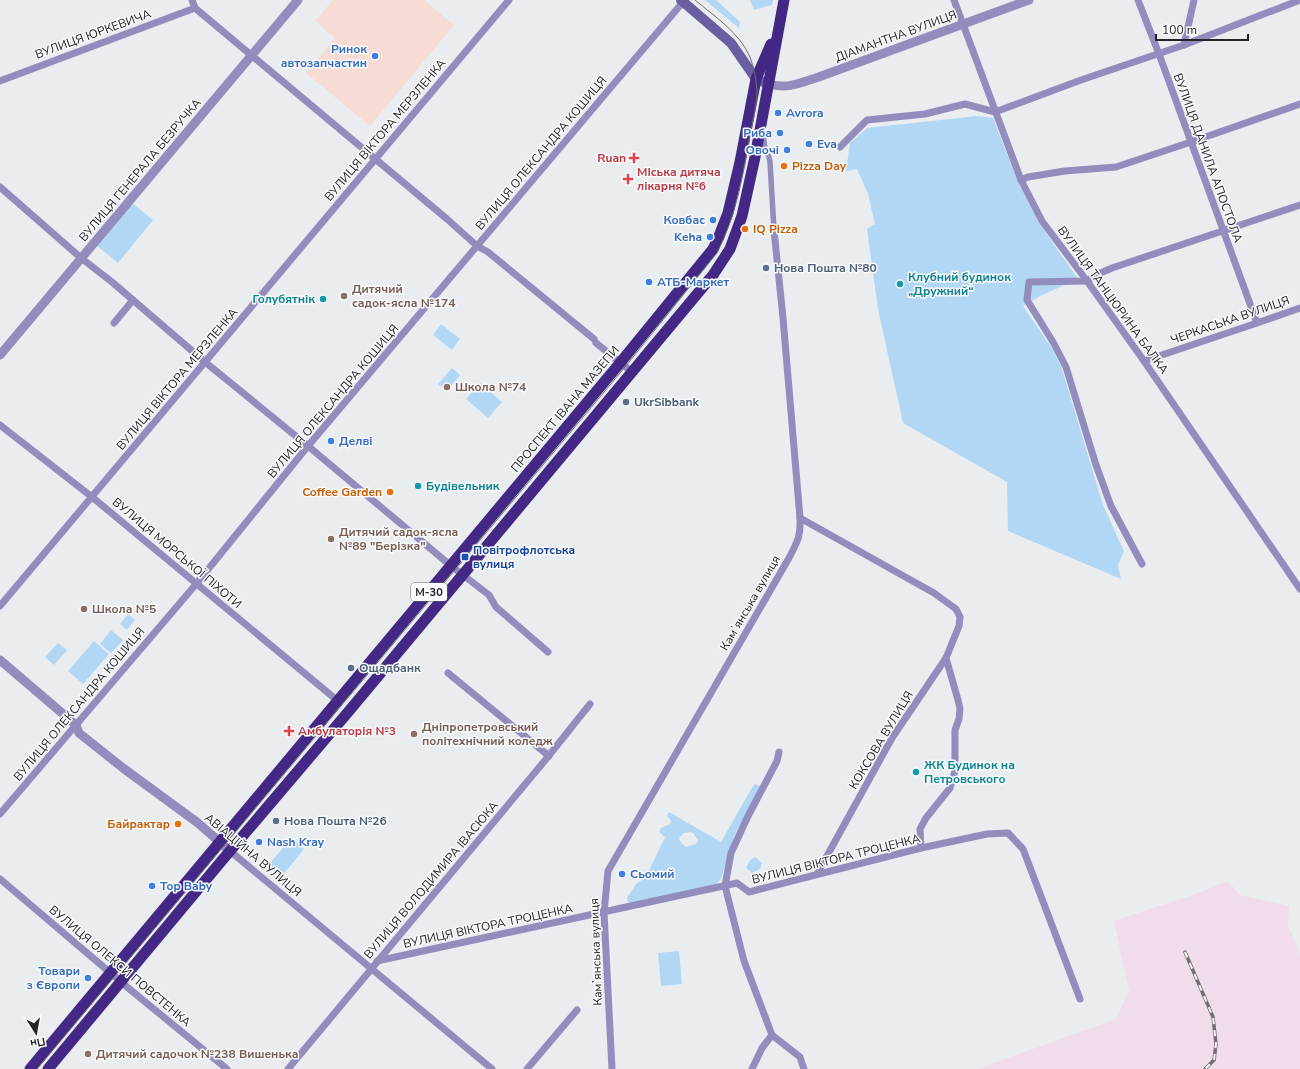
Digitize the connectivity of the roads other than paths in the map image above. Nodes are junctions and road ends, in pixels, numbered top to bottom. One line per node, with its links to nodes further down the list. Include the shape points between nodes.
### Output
1 (192, 0): 11 (street)
2 (298, 0): 16 (street, ВУЛИЦЯ ГЕНЕРАЛА БЕЗРУЧКА)
3 (509, 0): 25 (street, ВУЛИЦЯ ВІКТОРА МЕРЗЛЕНКА)
4 (784, 0): 13 (highway, М-30)
5 (954, 0): 12 (street, ВУЛИЦЯ ТАНЦЮРИНА БАЛКА)
6 (1029, 0): 12 (street, ДІАМАНТНА ВУЛИЦЯ)
7 (1138, 0): 15 (street, ВУЛИЦЯ ДАНИЛА АПОСТОЛА)
8 (1194, 0): 14 (street)
9 (1300, 0): 14 (street)
10 (682, 1): 17 (main road, via 732,43); 31 (street, ВУЛИЦЯ ОЛЕКСАНДРА КОШИЦЯ)
11 (195, 8): 16 (street); 18 (street, ВУЛИЦЯ ЮРКЕВИЧА)
12 (962, 24): 19 (street, ДІАМАНТНА ВУЛИЦЯ, via 789,87); 21 (street, ВУЛИЦЯ ТАНЦЮРИНА БАЛКА)
13 (777, 31): 17 (highway, М-30); 19 (highway, М-30)
14 (1184, 45): 15 (street)
15 (1159, 54): 21 (street); 23 (street, ВУЛИЦЯ ДАНИЛА АПОСТОЛА)
16 (252, 56): 25 (street); 32 (street, ВУЛИЦЯ ГЕНЕРАЛА БЕЗРУЧКА)
17 (756, 79): 19 (main road); 41 (highway, ПРОСПЕКТ ІВАНА МАЗЕПИ / М-30, via 728,213 713,249)
18 (0, 81)
19 (769, 84): 22 (highway, М-30)
20 (1300, 104): 23 (street)
21 (995, 112): 24 (street, via 965,104 925,114 867,120); 26 (street, ВУЛИЦЯ ТАНЦЮРИНА БАЛКА)
22 (762, 120): 29 (street, Камʼянська вулиця, via 765,150 770,158); 42 (highway, М-30, via 742,216 730,249 713,275)
23 (1191, 142): 26 (street, via 1116,167 1065,171); 30 (street, ВУЛИЦЯ ДАНИЛА АПОСТОЛА)
24 (840, 147)
25 (376, 159): 31 (street); 40 (street, ВУЛИЦЯ ВІКТОРА МЕРЗЛЕНКА)
26 (1021, 180): 33 (street, ВУЛИЦЯ ТАНЦЮРИНА БАЛКА, via 1042,221)
27 (0, 187): 32 (street)
28 (1300, 205): 30 (street)
29 (774, 230): 46 (street, Камʼянська вулиця, via 784,318)
30 (1223, 231): 33 (street, via 1112,268); 37 (street, ВУЛИЦЯ ДАНИЛА АПОСТОЛА)
31 (477, 246): 41 (street, via 488,252); 44 (street, ВУЛИЦЯ ОЛЕКСАНДРА КОШИЦЯ)
32 (81, 258): 34 (street); 38 (street, ВУЛИЦЯ ГЕНЕРАЛА БЕЗРУЧКА)
33 (1087, 281): 39 (street, ВУЛИЦЯ ТАНЦЮРИНА БАЛКА); 47 (street, via 1029,282 1027,300 1066,367 1111,506)
34 (133, 300): 36 (street); 40 (street)
35 (1300, 308): 37 (street, ЧЕРКАСЬКА ВУЛИЦЯ)
36 (114, 323)
37 (1257, 323): 39 (street, ЧЕРКАСЬКА ВУЛИЦЯ)
38 (0, 354)
39 (1144, 361): 51 (street, ВУЛИЦЯ ТАНЦЮРИНА БАЛКА)
40 (205, 362): 44 (street); 45 (street, ВУЛИЦЯ ВІКТОРА МЕРЗЛЕНКА)
41 (620, 363): 42 (street); 48 (highway, ПРОСПЕКТ ІВАНА МАЗЕПИ / М-30)
42 (632, 372): 49 (highway, М-30)
43 (0, 425): 45 (street, ВУЛИЦЯ МОРСЬКОЇ ПІХОТИ)
44 (308, 446): 48 (street); 50 (street, ВУЛИЦЯ ОЛЕКСАНДРА КОШИЦЯ)
45 (92, 497): 50 (street, ВУЛИЦЯ МОРСЬКОЇ ПІХОТИ); 52 (street, ВУЛИЦЯ ВІКТОРА МЕРЗЛЕНКА)
46 (800, 518): 54 (street, КОКСОВА ВУЛИЦЯ, via 934,593 956,609 960,617 959,626); 69 (street, Камʼянська вулиця, via 799,540 608,871)
47 (1142, 564)
48 (450, 565): 49 (street); 57 (highway, ПРОСПЕКТ ІВАНА МАЗЕПИ / М-30)
49 (462, 575): 53 (street, via 489,595 496,607); 65 (highway, М-30)
50 (197, 583): 57 (street, ВУЛИЦЯ МОРСЬКОЇ ПІХОТИ); 59 (street, ВУЛИЦЯ ОЛЕКСАНДРА КОШИЦЯ)
51 (1300, 589)
52 (0, 606)
53 (548, 652)
54 (946, 658): 64 (street, via 960,710 955,730 954,771 950,788 920,829); 66 (street, КОКСОВА ВУЛИЦЯ, via 892,738)
55 (0, 660): 59 (street, АВІАЦІЙНА ВУЛИЦЯ)
56 (448, 672): 61 (street)
57 (338, 701): 63 (highway, ПРОСПЕКТ ІВАНА МАЗЕПИ / М-30)
58 (590, 704): 61 (street, ВУЛИЦЯ ВОЛОДИМИРА ІВАСЮКА)
59 (76, 725): 62 (street, ВУЛИЦЯ ОЛЕКСАНДРА КОШИЦЯ); 63 (street, АВІАЦІЙНА ВУЛИЦЯ, via 84,737)
60 (779, 752): 68 (street, via 777,762 731,853)
61 (549, 756): 70 (street, ВУЛИЦЯ ВОЛОДИМИРА ІВАСЮКА)
62 (0, 814)
63 (220, 842): 65 (street, АВІАЦІЙНА ВУЛИЦЯ); 72 (highway, ПРОСПЕКТ ІВАНА МАЗЕПИ / М-30)
64 (921, 848): 66 (street, ВУЛИЦЯ ВІКТОРА ТРОЦЕНКА); 74 (street, ВУЛИЦЯ ВІКТОРА ТРОЦЕНКА, via 987,834 1008,833 1023,849)
65 (230, 851): 71 (street, АВІАЦІЙНА ВУЛИЦЯ); 73 (highway, М-30)
66 (817, 874): 68 (street, ВУЛИЦЯ ВІКТОРА ТРОЦЕНКА, via 749,892 737,884)
67 (0, 879): 72 (street, ВУЛИЦЯ ОЛЕКСИ ПОВСТЕНКА)
68 (725, 886): 69 (street, ВУЛИЦЯ ВІКТОРА ТРОЦЕНКА); 76 (street, via 744,961)
69 (604, 913): 70 (street, ВУЛИЦЯ ВІКТОРА ТРОЦЕНКА); 83 (street, Камʼянська вулиця)
70 (377, 961): 71 (street, ВУЛИЦЯ ВОЛОДИМИРА ІВАСЮКА)
71 (371, 968): 80 (street, ВУЛИЦЯ ВОЛОДИМИРА ІВАСЮКА); 81 (street, АВІАЦІЙНА ВУЛИЦЯ)
72 (111, 973): 73 (street, ВУЛИЦЯ ОЛЕКСИ ПОВСТЕНКА); 77 (highway, ПРОСПЕКТ ІВАНА МАЗЕПИ / М-30)
73 (121, 982): 78 (highway, М-30); 79 (street, ВУЛИЦЯ ОЛЕКСИ ПОВСТЕНКА)
74 (1080, 999)
75 (576, 1010): 82 (street)
76 (772, 1035): 84 (street, via 762,1048); 85 (street, via 800,1057)
77 (30, 1069)
78 (48, 1069)
79 (226, 1069)
80 (288, 1069)
81 (492, 1069)
82 (527, 1069)
83 (612, 1069)
84 (752, 1069)
85 (804, 1069)

